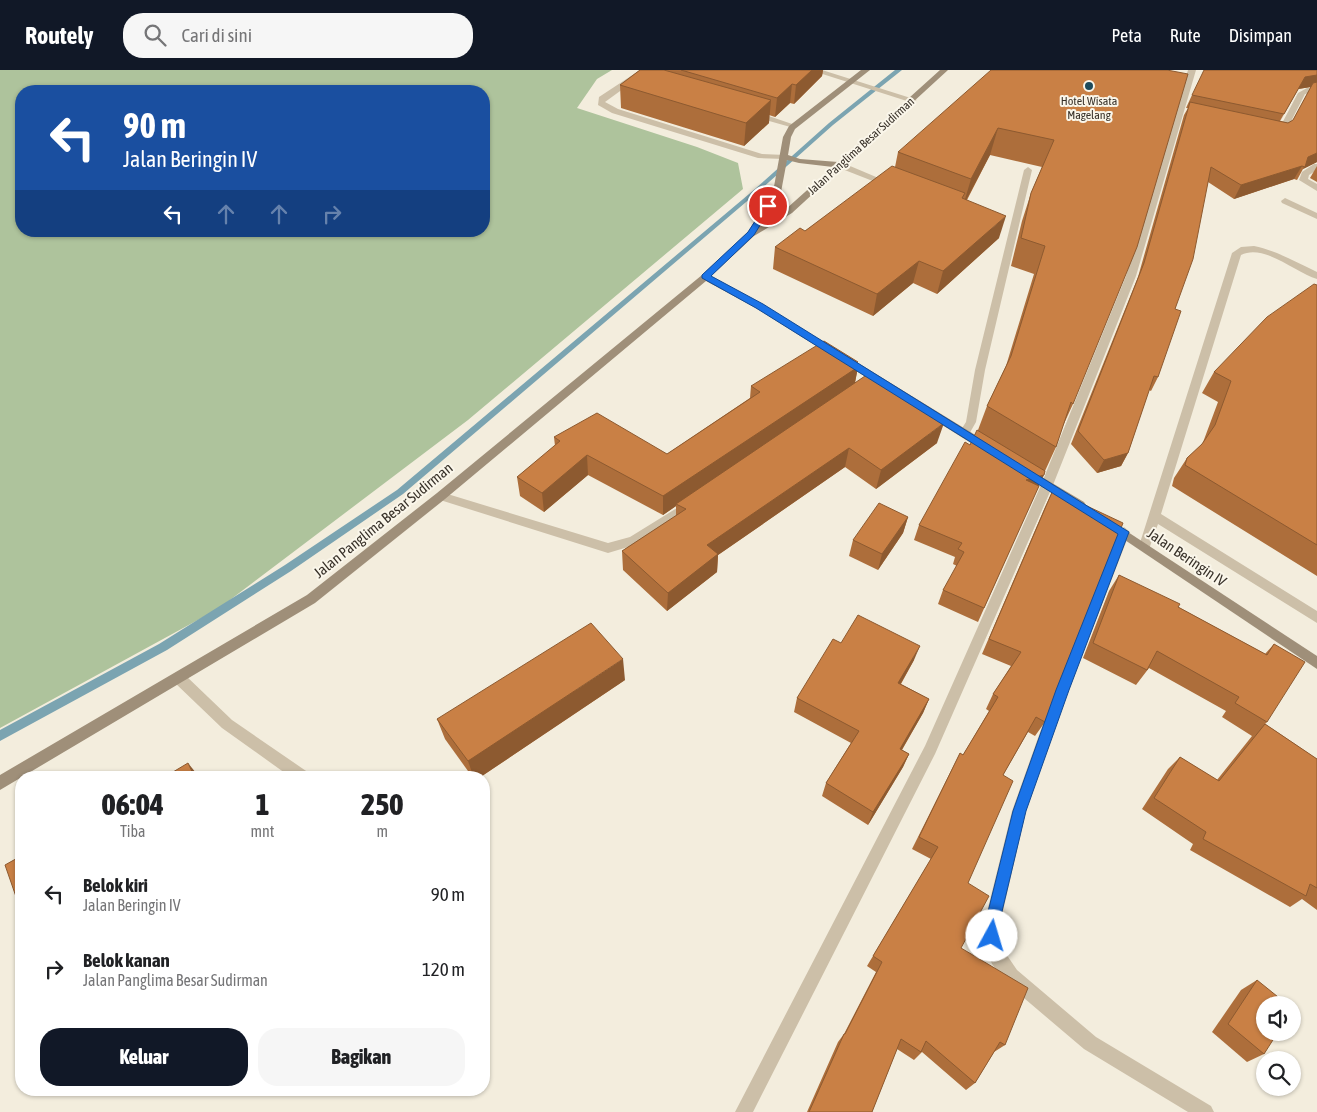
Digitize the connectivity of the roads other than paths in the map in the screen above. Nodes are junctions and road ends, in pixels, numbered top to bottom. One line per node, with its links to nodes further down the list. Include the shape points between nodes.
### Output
1 (645, 70): 6 (street)
2 (814, 70): 7 (street)
3 (866, 70): 7 (main road)
4 (944, 70): 10 (main road, Jalan Panglima Besar Sudirman)
5 (1192, 70): 11 (street)
6 (632, 79): 8 (street); 16 (street, via 602,99 601,103 614,110 761,156)
7 (853, 81): 10 (street); 14 (main road)
8 (641, 82)
9 (1317, 90): 15 (street, via 1302,93 1282,131)
10 (913, 100): 17 (main road, Jalan Panglima Besar Sudirman)
11 (1179, 110): 13 (street); 30 (street, via 1131,276)
12 (746, 112): 14 (street)
13 (1192, 113)
14 (794, 126): 16 (main road, Jalan Panglima Besar Sudirman, via 787,137)
15 (1263, 129)
16 (785, 156): 17 (main road, via 799,161); 24 (main road, Jalan Panglima Besar Sudirman, via 777,192)
17 (840, 165): 21 (street); 24 (main road, Jalan Panglima Besar Sudirman, via 789,211)
18 (1317, 166): 20 (street, via 1303,178 1304,182)
19 (1028, 170): 27 (street, via 1009,229 971,422)
20 (1317, 188)
21 (904, 189)
22 (1285, 201): 23 (street)
23 (1317, 216)
24 (751, 234): 26 (main road, Jalan Panglima Besar Sudirman)
25 (1317, 276): 33 (street, via 1258,249 1237,252)
26 (705, 277): 27 (main road, via 760,306 871,380); 31 (main road, Jalan Panglima Besar Sudirman)
27 (964, 433): 28 (main road)
28 (997, 454)
29 (1014, 464): 30 (main road, Jalan Beringin IV)
30 (1047, 485): 34 (main road, Jalan Beringin IV); 43 (street, via 930,750)
31 (441, 496): 32 (street, via 608,548 634,541); 38 (main road, Jalan Panglima Besar Sudirman, via 311,598)
32 (697, 501)
33 (1155, 516): 35 (street); 36 (street)
34 (1124, 532): 35 (main road, Jalan Beringin IV); 44 (street, via 1019,811 992,924 992,936 998,958 1011,976 1090,1042)
35 (1145, 546): 37 (main road, Jalan Beringin IV)
36 (1317, 618)
37 (1317, 663)
38 (179, 678): 39 (main road, Jalan Panglima Besar Sudirman); 40 (street, via 227,724)
39 (20, 771)
40 (294, 771)
41 (15, 774): 42 (main road, Jalan Panglima Besar Sudirman)
42 (0, 783)
43 (744, 1112)
44 (1205, 1112)

